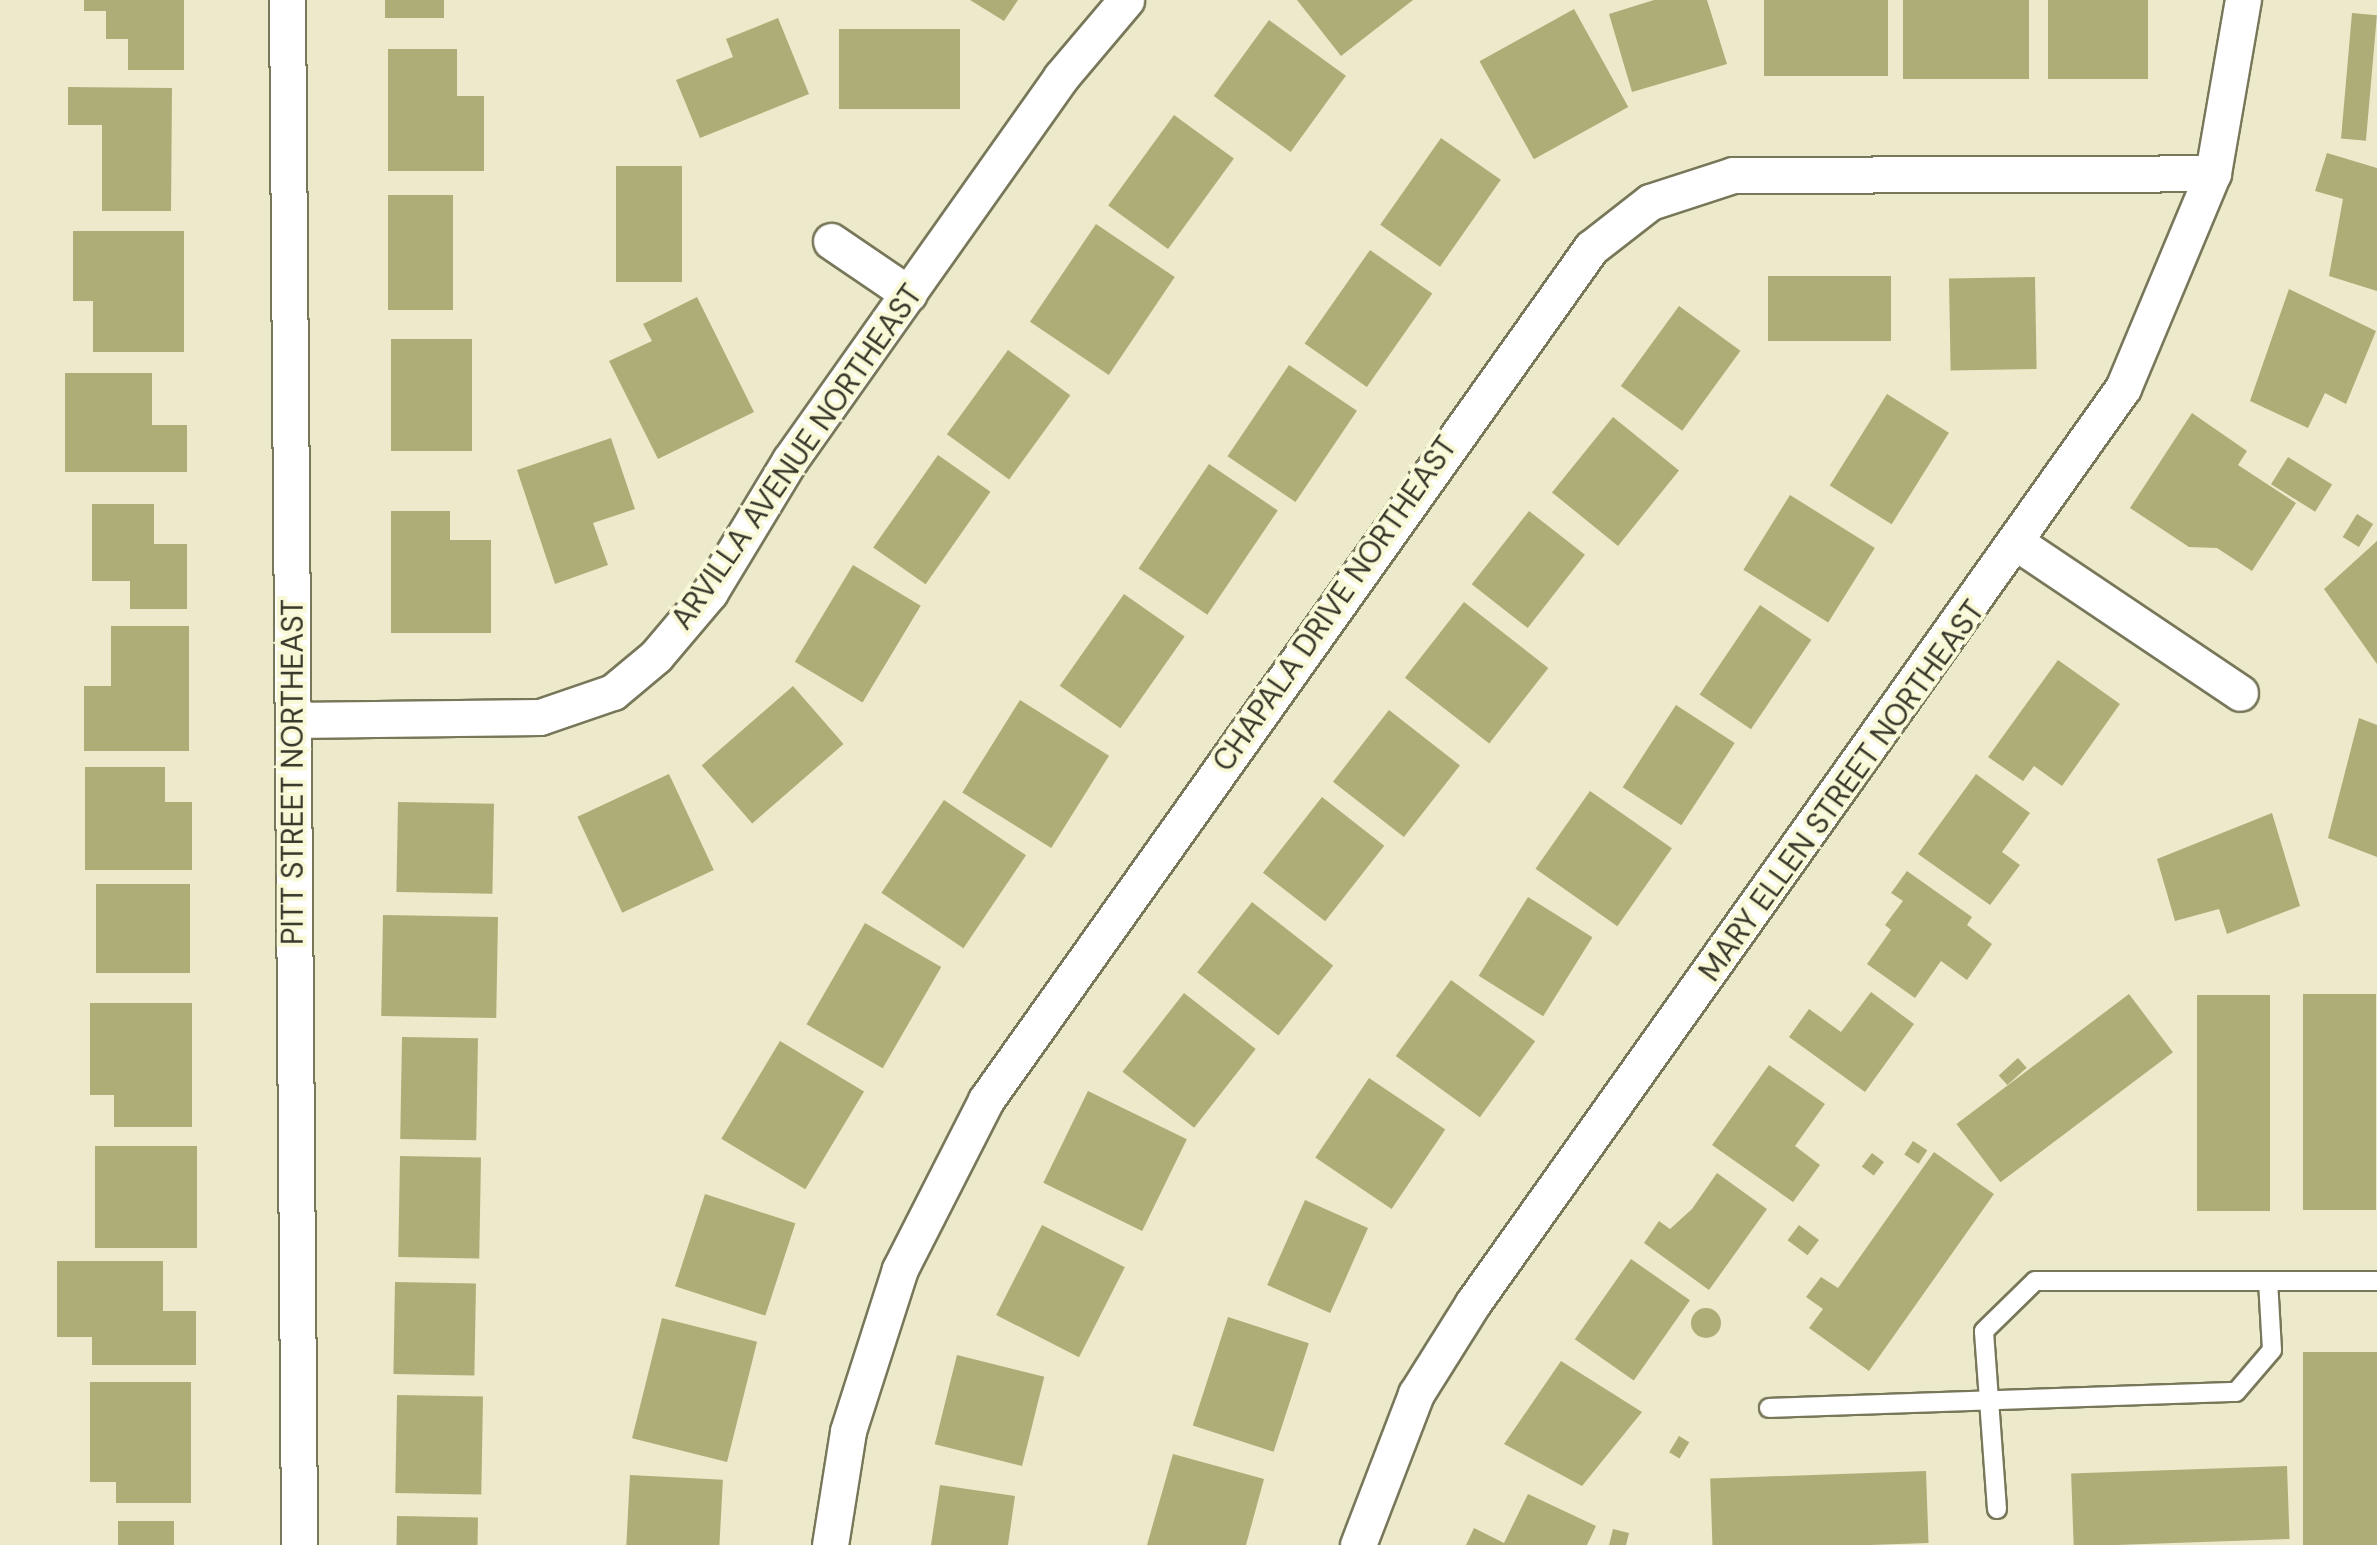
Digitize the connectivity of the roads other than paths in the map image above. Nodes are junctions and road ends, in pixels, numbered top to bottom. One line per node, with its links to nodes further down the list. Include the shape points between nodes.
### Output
1 (287, 0): 9 (street, PITT STREET NORTHEAST)
2 (1126, 0): 6 (street, ARVILLA AVENUE NORTHEAST)
3 (2244, 0): 4 (street, MARY ELLEN STREET NORTHEAST)
4 (2213, 173): 7 (street, MARY ELLEN STREET NORTHEAST, via 2123,388); 16 (street, CHAPALA DRIVE NORTHEAST, via 1733,175 1650,202 1591,248 986,1100 900,1268 848,1431)
5 (831, 241): 6 (street)
6 (909, 294): 9 (street, ARVILLA AVENUE NORTHEAST, via 710,592 613,692 540,717)
7 (2020, 544): 8 (street); 17 (street, MARY ELLEN STREET NORTHEAST, via 1473,1303 1416,1394)
8 (2240, 693)
9 (293, 720): 15 (street, PITT STREET NORTHEAST)
10 (2268, 1281): 11 (lane); 12 (lane, via 2272,1350 2236,1392); 12 (lane, via 2035,1281 1984,1332)
11 (2377, 1281)
12 (1989, 1406): 13 (lane); 14 (lane)
13 (1769, 1408)
14 (1997, 1509)
15 (299, 1545)
16 (830, 1545)
17 (1358, 1545)

